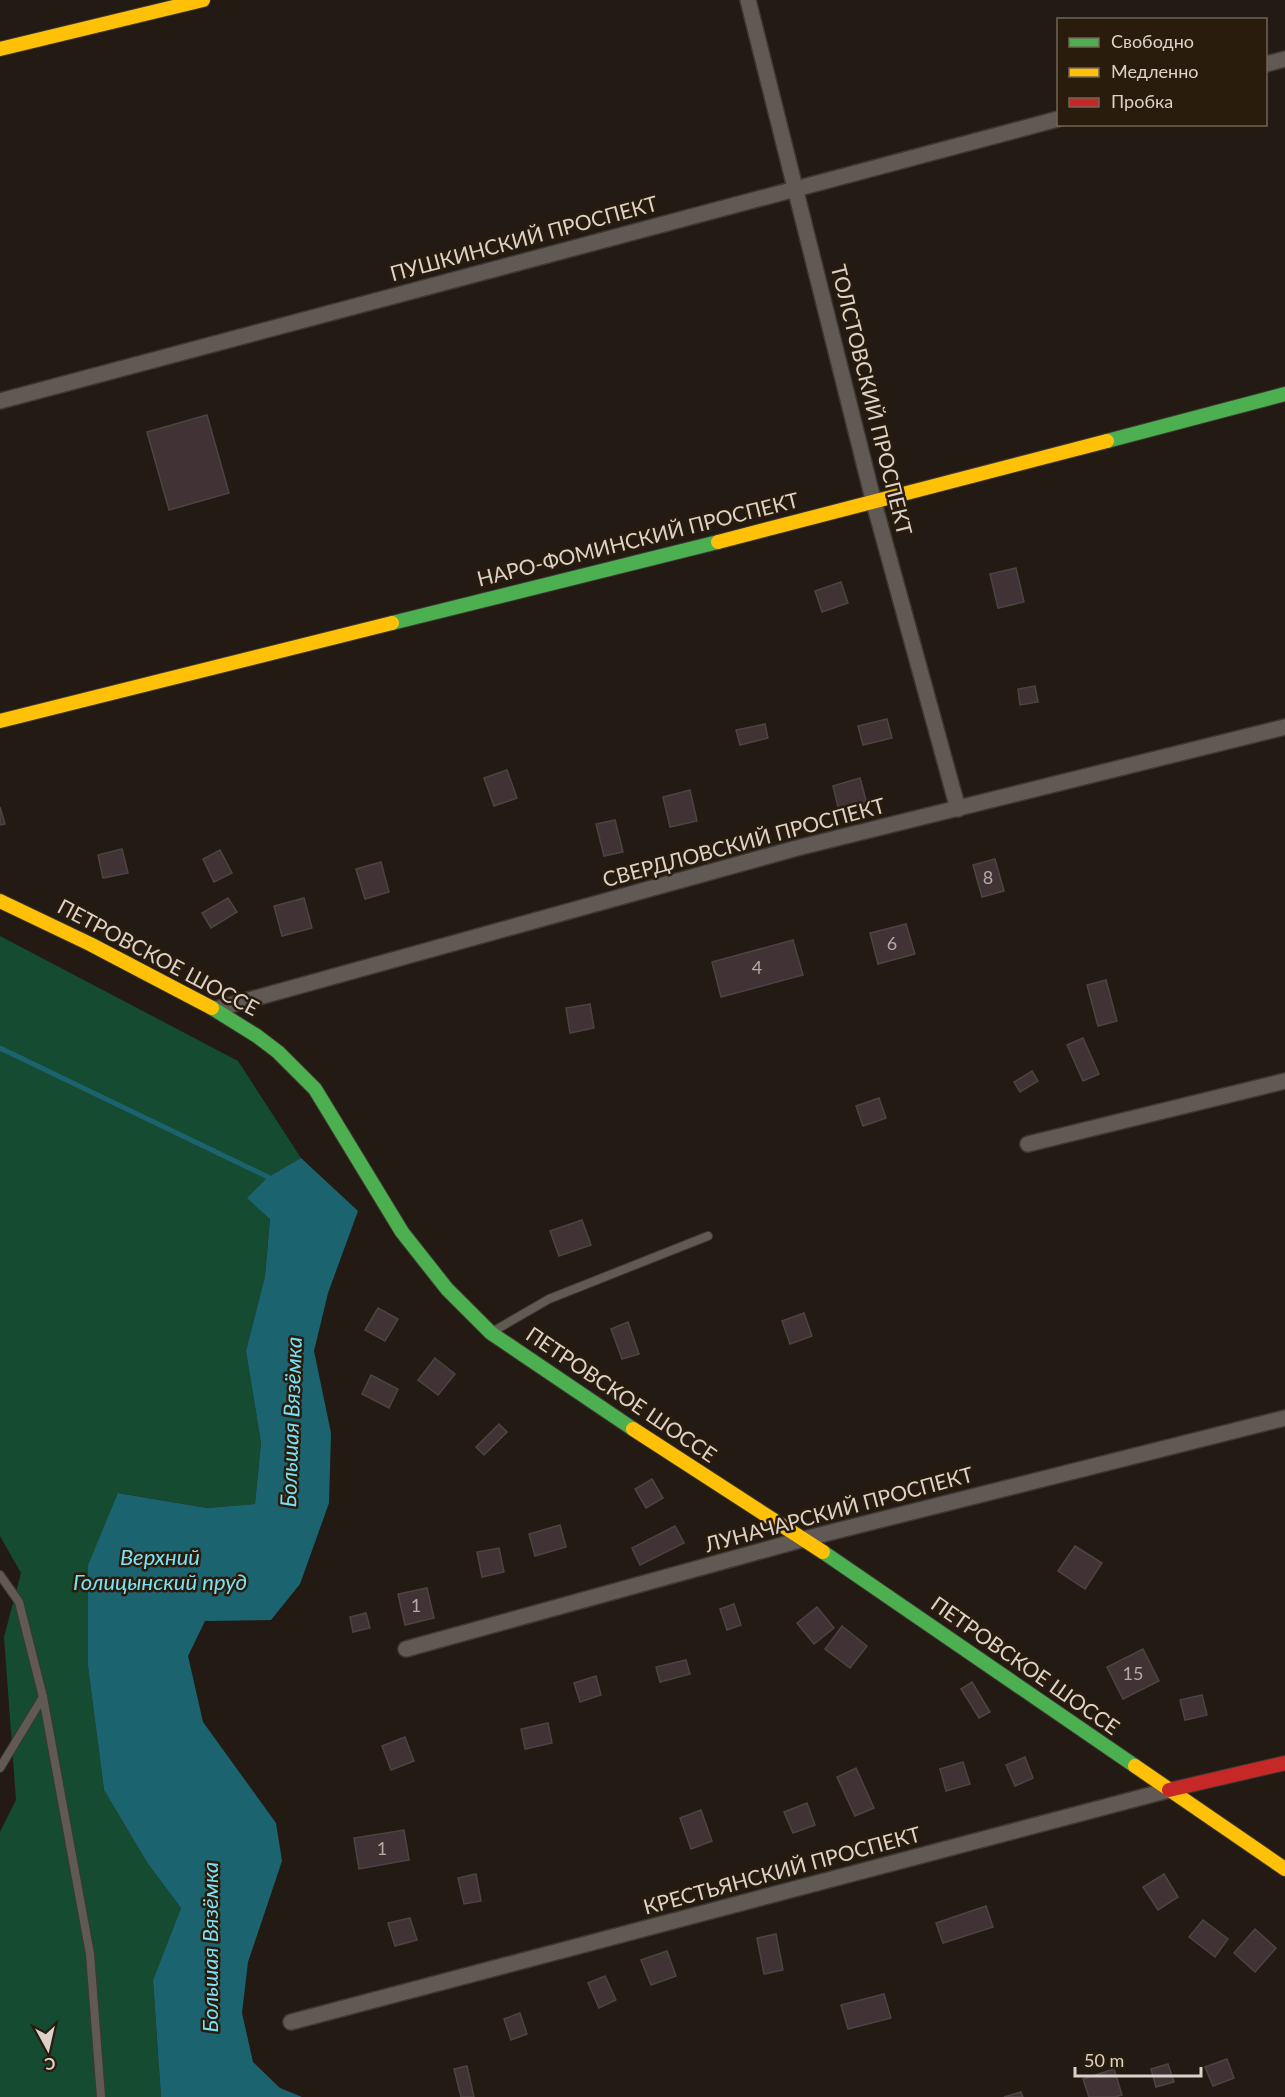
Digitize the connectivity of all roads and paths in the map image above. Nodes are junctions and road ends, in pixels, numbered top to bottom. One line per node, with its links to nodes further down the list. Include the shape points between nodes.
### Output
1 (203, 0): 3 (street)
2 (748, 0): 7 (street, ТОЛСТОВСКИЙ ПРОСПЕКТ)
3 (0, 50)
4 (1285, 59): 5 (street)
5 (1267, 64)
6 (1057, 120): 7 (street, ПУШКИНСКИЙ ПРОСПЕКТ)
7 (795, 188): 9 (street, ПУШКИНСКИЙ ПРОСПЕКТ); 10 (street, ТОЛСТОВСКИЙ ПРОСПЕКТ)
8 (1285, 394): 10 (street, НАРО-ФОМИНСКИЙ ПРОСПЕКТ)
9 (0, 400)
10 (874, 502): 11 (street, НАРО-ФОМИНСКИЙ ПРОСПЕКТ); 13 (street, ТОЛСТОВСКИЙ ПРОСПЕКТ)
11 (0, 721)
12 (1285, 727): 13 (street, СВЕРДЛОВСКИЙ ПРОСПЕКТ)
13 (958, 808): 15 (street, СВЕРДЛОВСКИЙ ПРОСПЕКТ, via 797,848)
14 (0, 901): 15 (street, ПЕТРОВСКОЕ ШОССЕ)
15 (216, 1009): 19 (street, ПЕТРОВСКОЕ ШОССЕ, via 254,1032 301,1072 402,1232 447,1289)
16 (1285, 1081): 17 (street)
17 (1028, 1144)
18 (708, 1236): 19 (lane, via 549,1299)
19 (491, 1333): 21 (street, ПЕТРОВСКОЕ ШОССЕ)
20 (1285, 1418): 21 (street, ЛУНАЧАРСКИЙ ПРОСПЕКТ)
21 (804, 1539): 23 (street, ЛУНАЧАРСКИЙ ПРОСПЕКТ); 27 (street, ПЕТРОВСКОЕ ШОССЕ)
22 (0, 1575): 24 (lane, via 19,1602)
23 (406, 1649)
24 (44, 1697): 26 (lane); 30 (lane, via 90,1954)
25 (1285, 1763): 27 (street, КРЕСТЬЯНСКИЙ ПРОСПЕКТ)
26 (0, 1768)
27 (1169, 1790): 28 (street, ПЕТРОВСКОЕ ШОССЕ); 29 (street, КРЕСТЬЯНСКИЙ ПРОСПЕКТ)
28 (1285, 1869)
29 (291, 2022)
30 (101, 2097)

